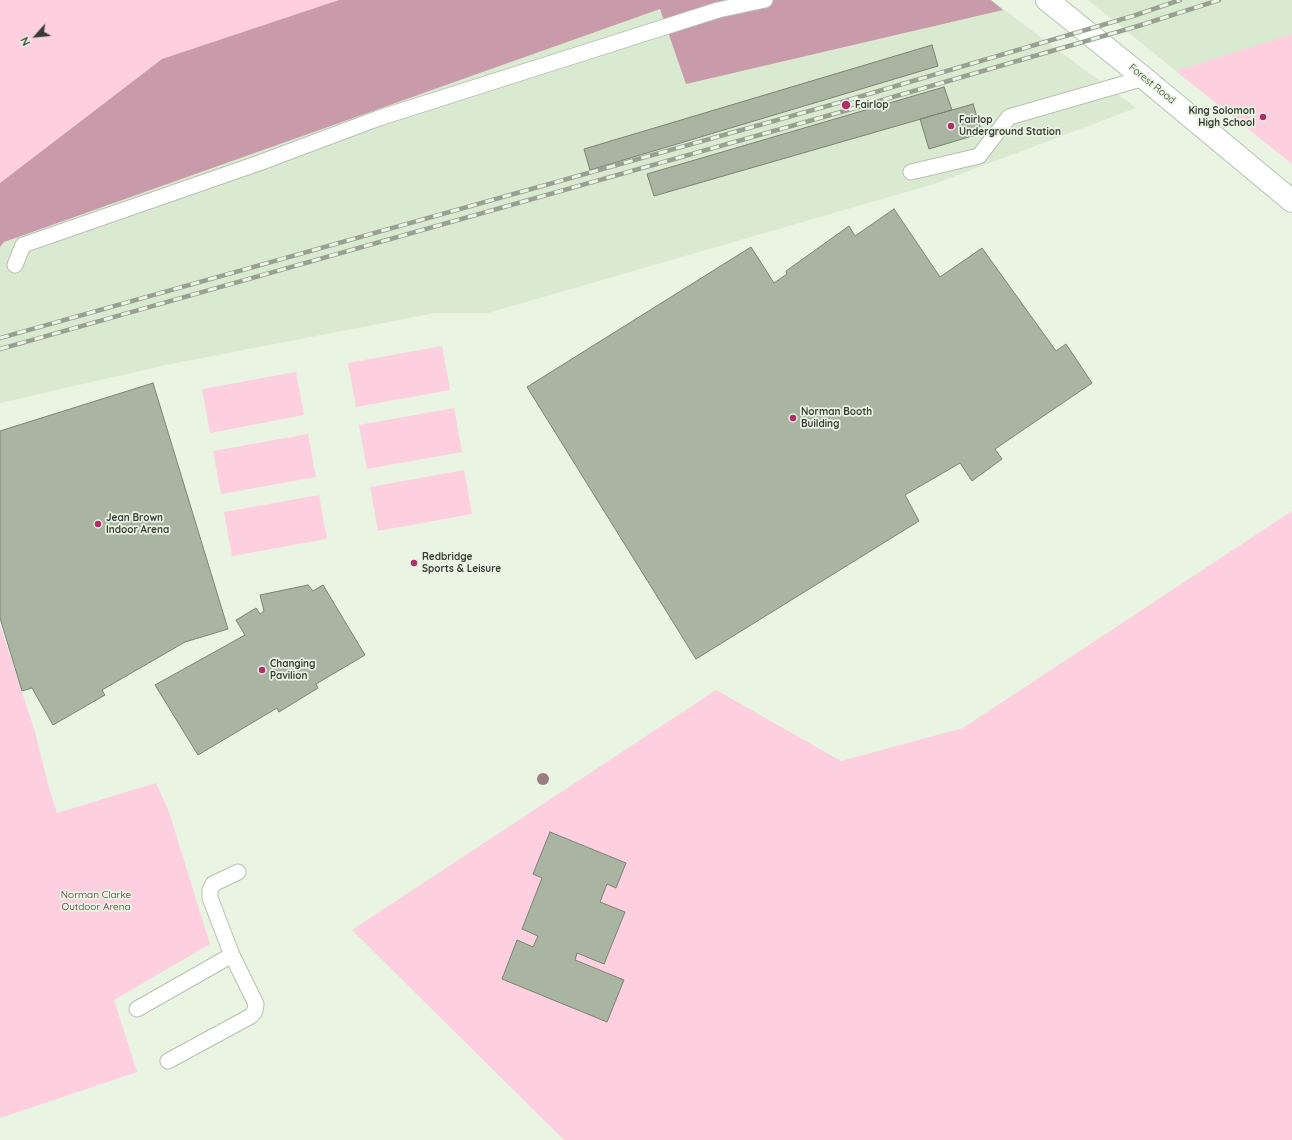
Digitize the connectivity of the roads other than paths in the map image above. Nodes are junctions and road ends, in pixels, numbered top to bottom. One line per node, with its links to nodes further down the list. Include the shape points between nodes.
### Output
1 (765, 0): 6 (lane, via 718,10 379,118 259,163 23,245)
2 (1058, 3): 3 (street, Forest Road)
3 (1144, 78): 4 (lane, via 1009,117 979,156); 5 (street, Forest Road)
4 (912, 172)
5 (1292, 200)
6 (15, 265)
7 (238, 872): 8 (lane, via 213,884 210,890 210,898)
8 (232, 955): 9 (lane); 10 (lane, via 256,1004 256,1011)
9 (137, 1009)
10 (168, 1061)

